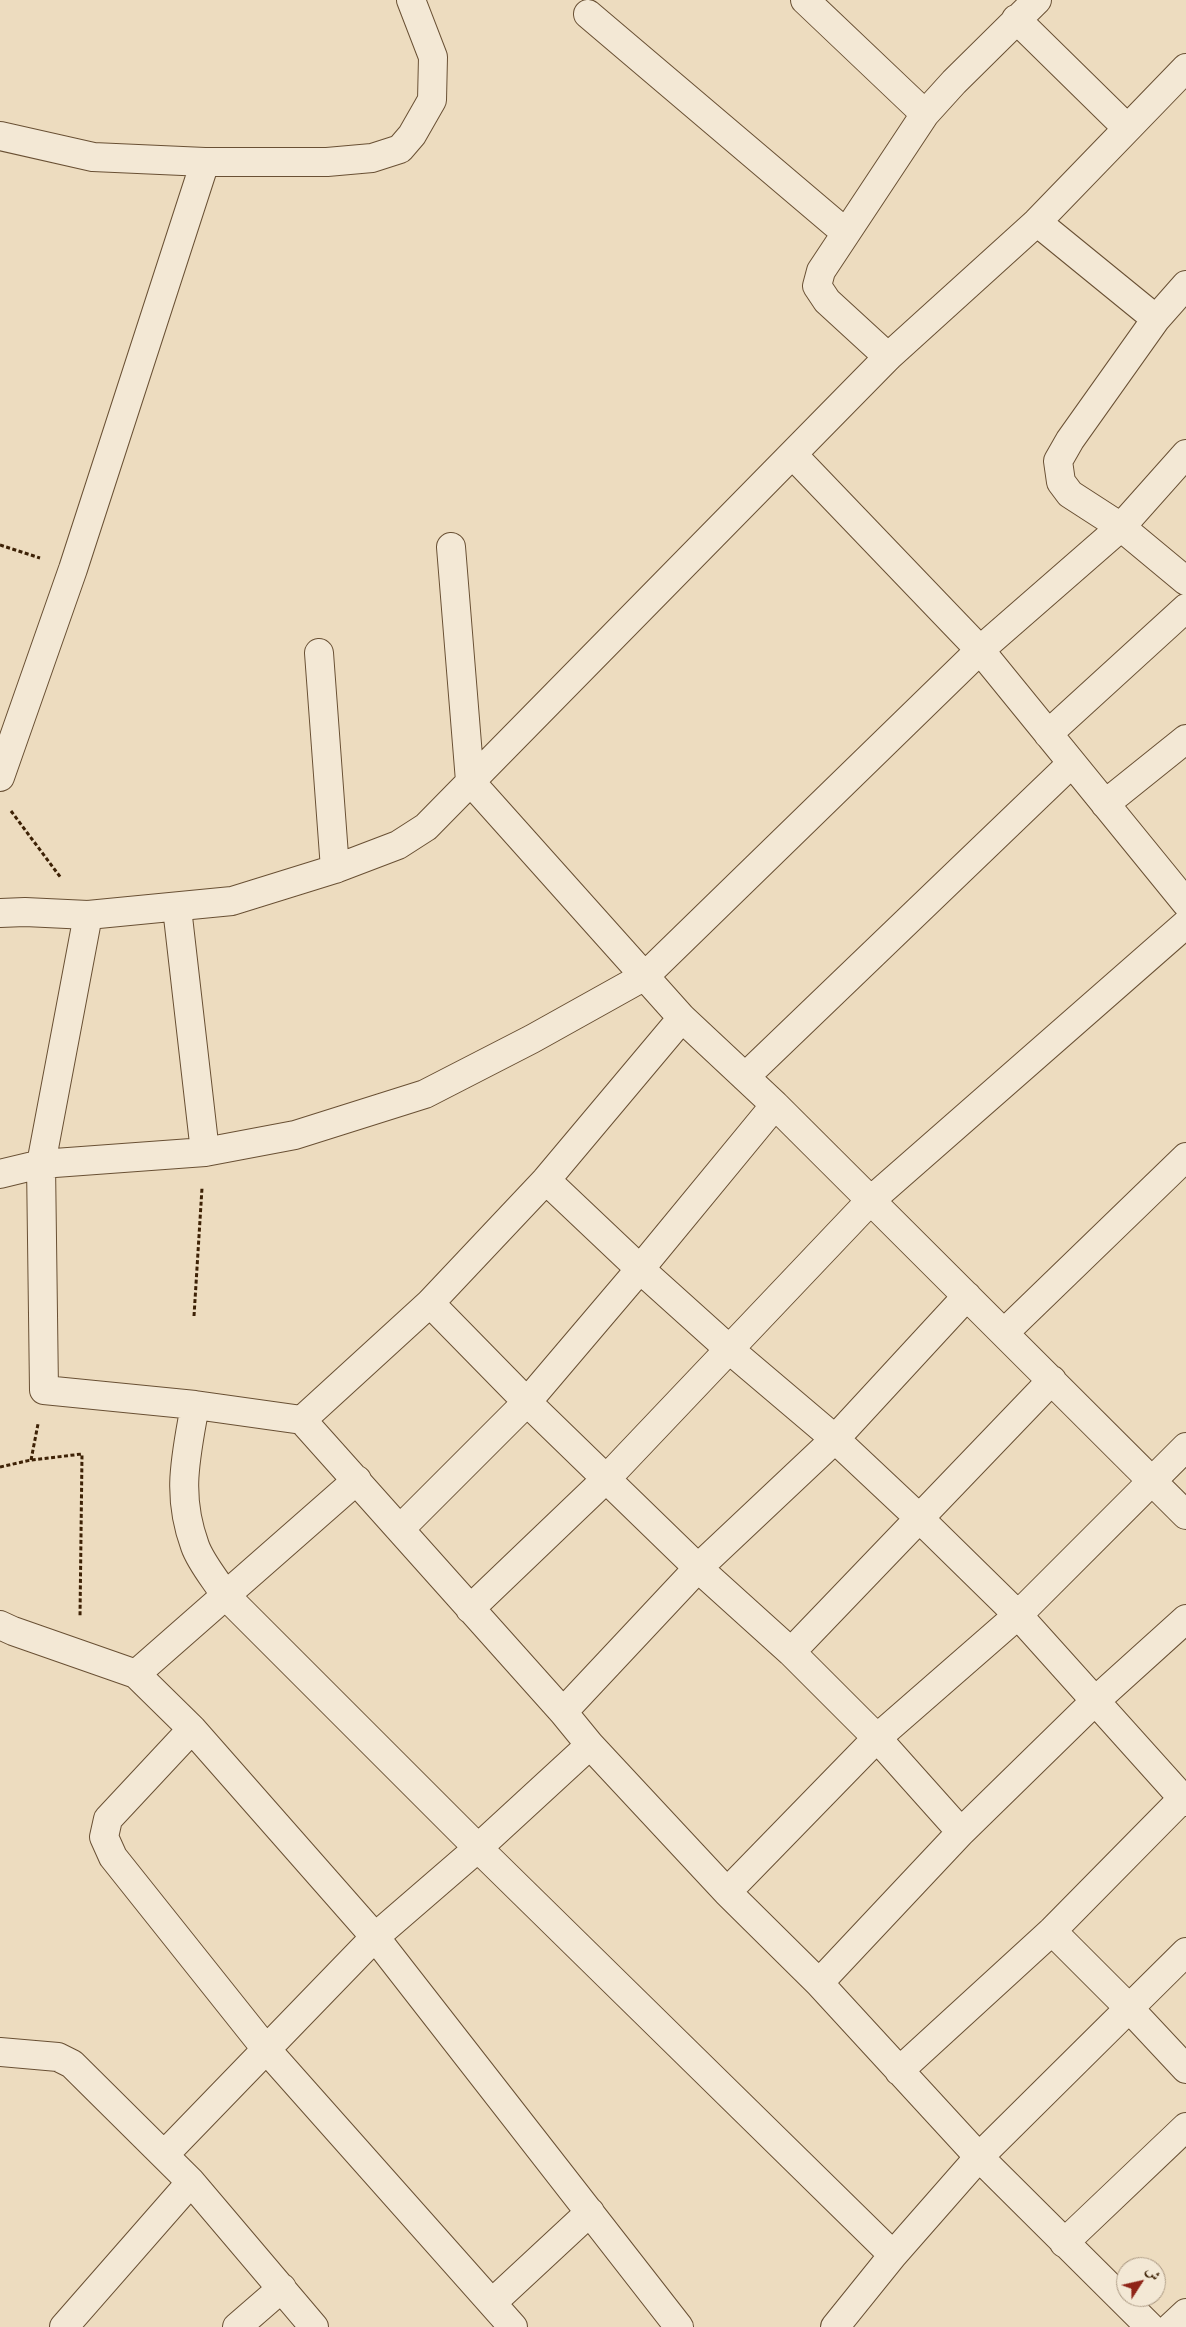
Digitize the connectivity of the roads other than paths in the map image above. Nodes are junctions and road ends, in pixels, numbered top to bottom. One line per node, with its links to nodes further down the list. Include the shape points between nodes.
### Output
1 (411, 0): 10 (street, via 433,57 432,100 412,136 400,149 372,158 327,162)
2 (805, 0): 7 (street)
3 (1037, 0): 5 (street)
4 (588, 14): 12 (street)
5 (1016, 19): 7 (street); 8 (street)
6 (1186, 68): 8 (street)
7 (925, 114): 12 (street)
8 (1127, 128): 11 (street)
9 (0, 136): 10 (street, via 94,157)
10 (204, 162): 27 (street, via 73,569)
11 (1037, 222): 14 (street); 15 (street)
12 (846, 233): 15 (street, via 821,271 817,286 827,301)
13 (1186, 285): 14 (street)
14 (1156, 319): 18 (street, via 1058,461 1061,482 1070,494)
15 (888, 358): 17 (street)
16 (1186, 454): 18 (street)
17 (793, 455): 22 (street); 28 (street)
18 (1121, 527): 20 (street); 22 (street)
19 (451, 547): 28 (street)
20 (1186, 581)
21 (1186, 608): 24 (street)
22 (980, 650): 24 (street); 36 (street)
23 (319, 653): 30 (street)
24 (1048, 734): 26 (street)
25 (1186, 740): 29 (street)
26 (1072, 763): 29 (street); 38 (street)
27 (0, 777)
28 (470, 781): 30 (street, via 426,827 398,844); 36 (street)
29 (1105, 804): 31 (street)
30 (335, 869): 32 (street, via 232,901)
31 (1186, 903)
32 (177, 908): 34 (street); 40 (street)
33 (0, 913): 34 (street)
34 (88, 915): 42 (street)
35 (1186, 924): 45 (street)
36 (645, 976): 37 (street); 40 (street, via 425,1094 295,1135)
37 (682, 1018): 38 (street); 44 (street)
38 (745, 1077): 39 (street)
39 (775, 1105): 45 (street); 46 (street)
40 (205, 1152): 42 (street)
41 (1186, 1157): 49 (street)
42 (41, 1164): 43 (street); 53 (street, via 44,1390)
43 (0, 1174)
44 (546, 1180): 46 (street); 48 (street)
45 (870, 1201): 47 (street); 50 (street)
46 (640, 1269): 50 (street); 52 (street)
47 (967, 1296): 49 (street); 55 (street)
48 (430, 1304): 52 (street); 54 (street)
49 (1004, 1333): 51 (street)
50 (730, 1350): 55 (street); 57 (street)
51 (1052, 1380): 59 (street); 61 (street)
52 (527, 1402): 57 (street); 62 (street)
53 (195, 1405): 54 (street); 64 (street, via 183,1475 185,1508 195,1548)
54 (302, 1420): 58 (street)
55 (835, 1439): 61 (street); 63 (street)
56 (1186, 1447): 59 (street)
57 (607, 1478): 63 (street); 65 (street)
58 (357, 1480): 62 (street); 64 (street)
59 (1152, 1480): 60 (street); 66 (street)
60 (1186, 1515)
61 (918, 1518): 66 (street); 69 (street)
62 (400, 1529): 65 (street)
63 (698, 1568): 69 (street); 72 (street)
64 (225, 1595): 70 (street); 78 (street)
65 (470, 1609): 72 (street)
66 (1018, 1615): 71 (street); 74 (street)
67 (1186, 1619): 71 (street)
68 (0, 1625): 70 (street)
69 (791, 1652): 74 (street)
70 (136, 1674): 73 (street)
71 (1094, 1702): 76 (street); 77 (street)
72 (563, 1712): 75 (street)
73 (192, 1729): 81 (street); 85 (street, via 108,1819 104,1837 113,1857)
74 (877, 1738): 77 (street); 79 (street)
75 (590, 1745): 78 (street); 79 (street)
76 (1185, 1799): 80 (street)
77 (961, 1832): 83 (street)
78 (478, 1848): 81 (street); 95 (street)
79 (727, 1892): 83 (street)
80 (1052, 1931): 84 (street); 88 (street)
81 (375, 1937): 85 (street); 93 (street)
82 (1186, 1952): 84 (street)
83 (819, 1983): 88 (street)
84 (1128, 2007): 87 (street); 91 (street)
85 (266, 2049): 90 (street); 97 (street)
86 (0, 2052): 90 (street, via 58,2057 72,2064)
87 (1186, 2070)
88 (899, 2071): 91 (street)
89 (1186, 2127): 94 (street)
90 (165, 2154): 92 (street)
91 (979, 2157): 94 (street); 95 (street)
92 (191, 2182): 96 (street); 99 (street)
93 (590, 2212): 97 (street); 103 (street)
94 (1064, 2243): 105 (street)
95 (893, 2255): 104 (street)
96 (282, 2288): 100 (street); 101 (street)
97 (492, 2303): 102 (street)
98 (1186, 2312): 106 (street)
99 (64, 2327)
100 (237, 2327)
101 (314, 2327)
102 (513, 2327)
103 (679, 2327)
104 (835, 2327)
105 (1150, 2327)
106 (1171, 2327)

